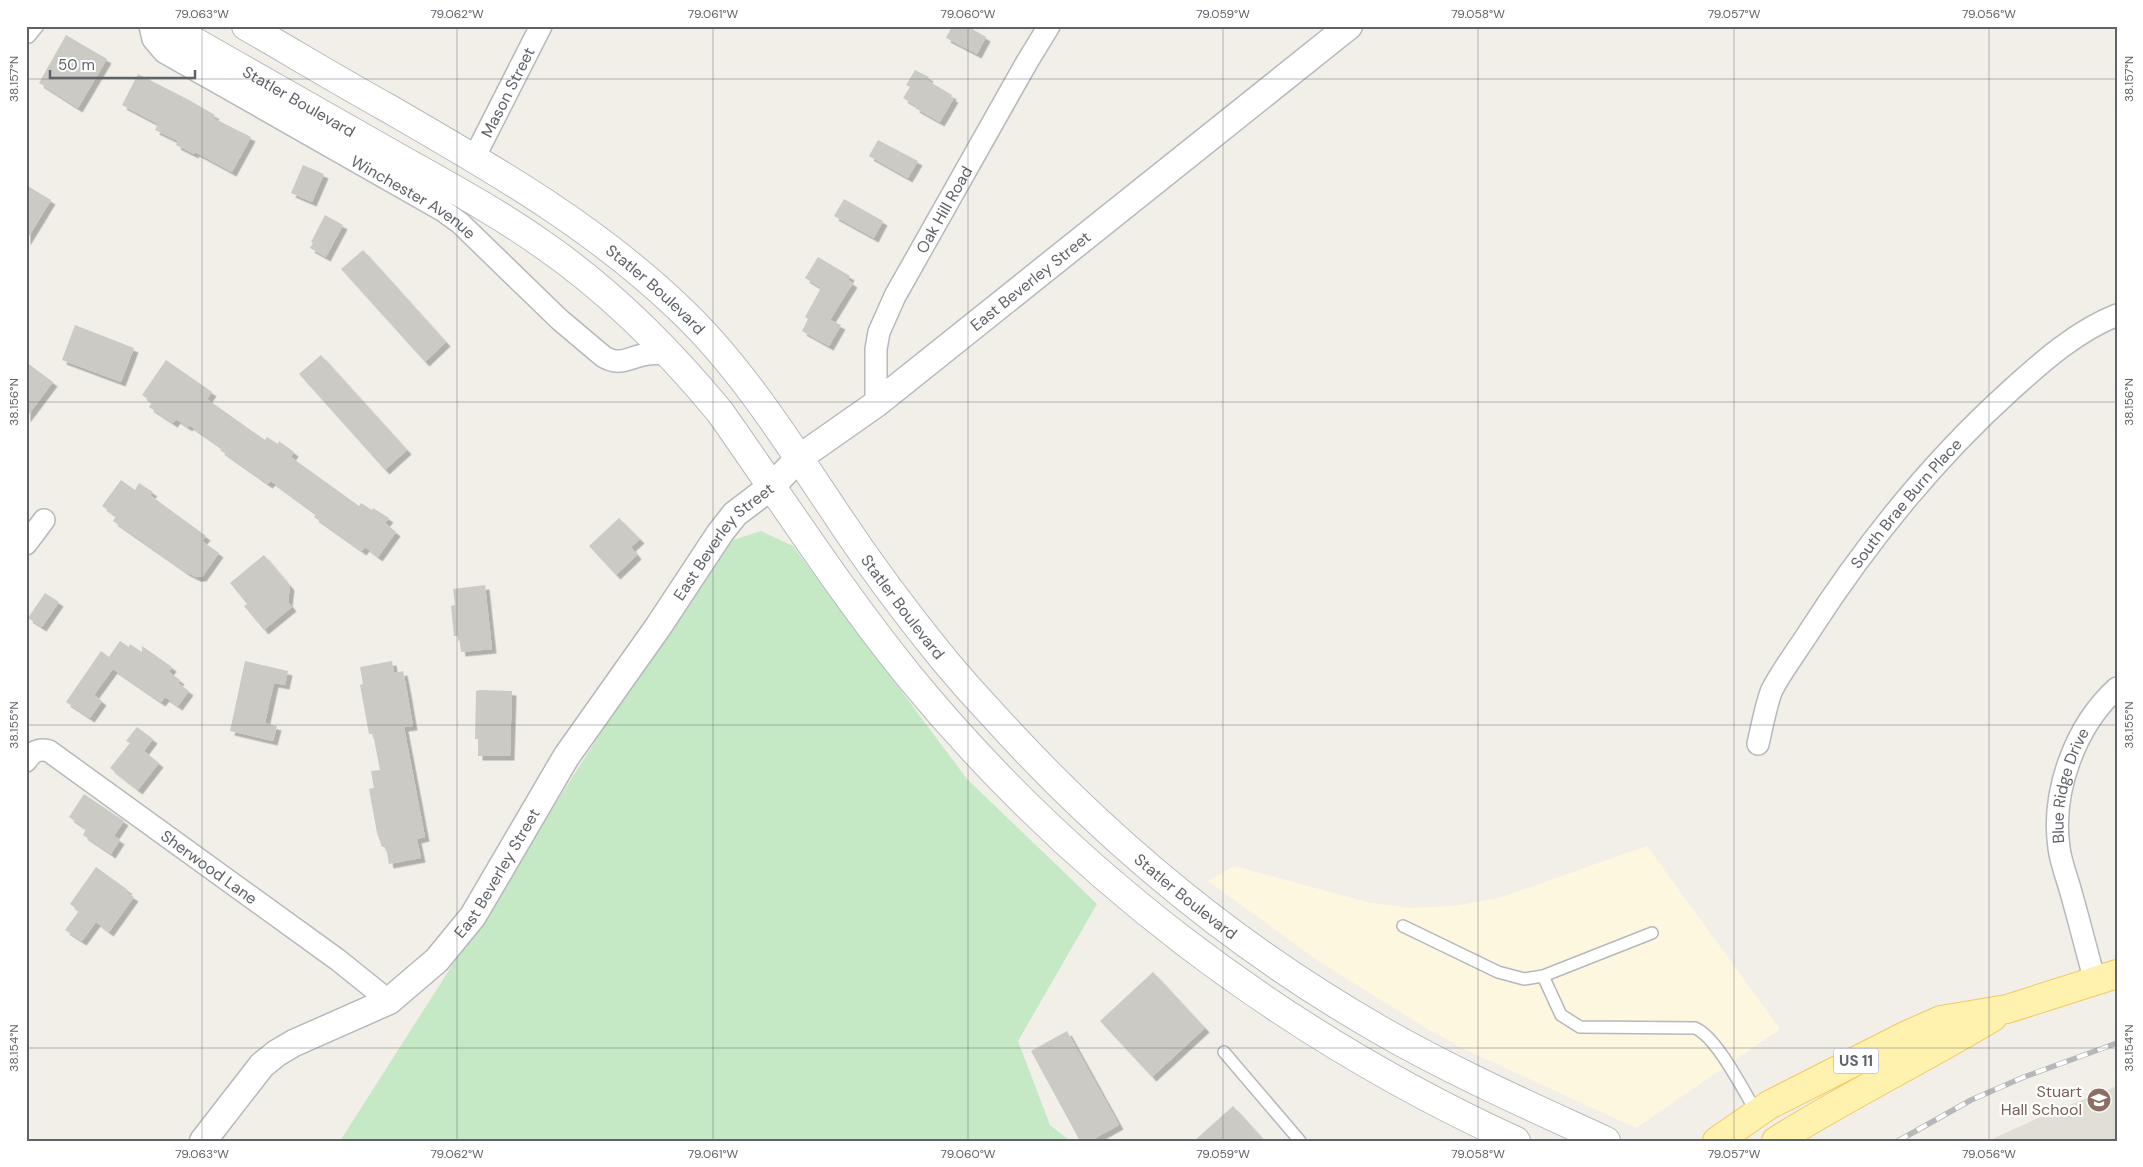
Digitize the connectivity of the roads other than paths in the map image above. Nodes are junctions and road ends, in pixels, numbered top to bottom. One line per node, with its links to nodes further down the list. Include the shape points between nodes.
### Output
1 (38, 26): 8 (lane)
2 (150, 26): 11 (street, Winchester Avenue, via 153,39 164,52 460,223 560,320 604,357 625,362 649,354)
3 (167, 26): 11 (main road, Statler Boulevard, via 476,202 542,244 613,300)
4 (246, 26): 9 (main road, Statler Boulevard)
5 (541, 26): 9 (street, Mason Street)
6 (1049, 26): 12 (street, Oak Hill Road, via 891,305 879,332 876,349)
7 (1348, 26): 12 (street, East Beverley Street)
8 (26, 37)
9 (474, 158): 13 (main road, Statler Boulevard, via 539,197 593,235 684,312 752,393)
10 (2117, 314): 18 (street, South Brae Burn Place, via 2070,340 2039,365 1979,419 1898,508 1835,591 1771,691)
11 (669, 354): 14 (main road, Statler Boulevard, via 720,412)
12 (876, 404): 13 (street, East Beverley Street)
13 (800, 458): 14 (street, East Beverley Street); 31 (main road, Statler Boulevard, via 888,588 948,665 1075,800 1153,870 1260,953 1354,1015 1474,1080)
14 (772, 486): 24 (street, East Beverley Street, via 735,514 720,533 566,757 503,868 458,936 426,970); 30 (main road, Statler Boulevard, via 881,640 946,718 1037,814 1120,889 1197,952 1319,1035 1428,1098)
15 (44, 520): 16 (street)
16 (26, 544)
17 (2117, 688): 23 (street, Blue Ridge Drive, via 2080,737 2069,763 2057,819 2059,848)
18 (1758, 744)
19 (26, 761): 24 (street, Sherwood Lane, via 32,752 49,751 338,960)
20 (1403, 926): 22 (lane, via 1498,972 1524,979)
21 (1652, 933): 22 (lane)
22 (1543, 976): 27 (lane, via 1561,1016 1580,1027 1695,1028 1704,1032)
23 (2106, 977): 25 (main road, US 11)
24 (389, 1001): 28 (street, East Beverley Street, via 294,1043 269,1059)
25 (2007, 1009): 27 (main road, US 11, via 1941,1020); 33 (main road, US 11)
26 (1224, 1052): 29 (lane)
27 (1757, 1113): 32 (main road, US 11)
28 (203, 1141)
29 (1300, 1141)
30 (1516, 1141)
31 (1606, 1141)
32 (1717, 1141)
33 (1776, 1141)

